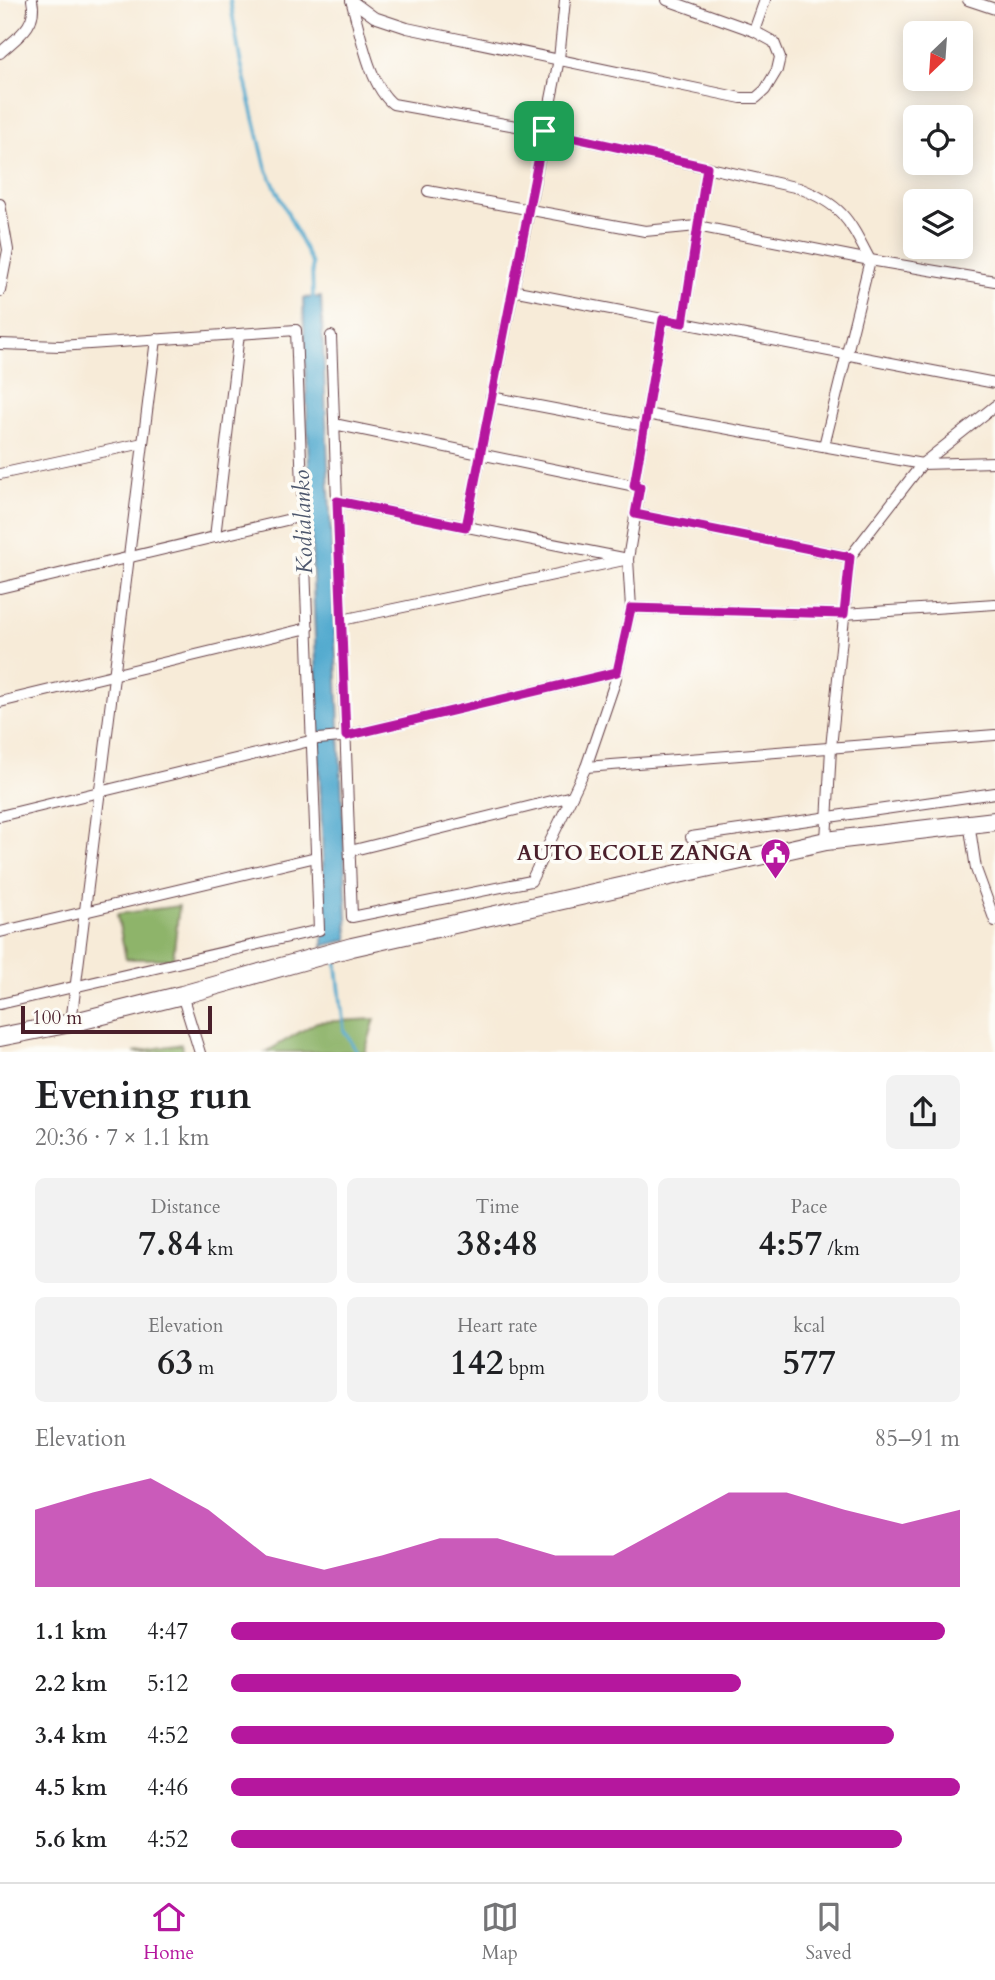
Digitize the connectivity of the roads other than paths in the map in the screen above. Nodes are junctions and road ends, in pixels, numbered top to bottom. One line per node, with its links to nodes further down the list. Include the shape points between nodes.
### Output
1 (32, 0): 9 (street, via 31,24)
2 (351, 0): 10 (street, via 374,17 407,28); 11 (street, via 376,82 393,104)
3 (565, 0): 10 (street)
4 (667, 0): 8 (street)
5 (765, 0): 8 (street)
6 (968, 0): 7 (street)
7 (995, 9)
8 (754, 32): 10 (street, via 774,42 780,57 765,90 756,97 741,99)
9 (0, 53)
10 (559, 59): 11 (street)
11 (544, 131): 12 (street); 15 (street)
12 (707, 167): 16 (street); 17 (street, via 824,198 852,225)
13 (428, 191): 15 (street)
14 (0, 204): 20 (street, via 8,250)
15 (528, 209): 16 (street, via 645,231); 19 (street)
16 (697, 226): 17 (street); 22 (street)
17 (870, 260): 18 (street); 27 (street)
18 (995, 281)
19 (512, 290): 21 (street); 29 (street)
20 (0, 291)
21 (663, 319): 22 (street); 31 (street)
22 (683, 323): 27 (street)
23 (239, 334): 25 (street); 43 (street, via 296,330); 45 (street)
24 (331, 336): 32 (street)
25 (156, 339): 26 (street, via 60,346); 34 (street)
26 (0, 344)
27 (846, 355): 28 (street); 35 (street)
28 (995, 383)
29 (491, 397): 33 (street); 36 (street)
30 (995, 406): 38 (street)
31 (646, 414): 33 (street); 35 (street)
32 (334, 424): 36 (street); 41 (street)
33 (644, 426): 40 (street)
34 (143, 443): 39 (street); 47 (street)
35 (824, 446): 38 (street)
36 (480, 454): 40 (street); 44 (street)
37 (995, 462): 38 (street)
38 (922, 464): 46 (street)
39 (0, 474)
40 (634, 486): 42 (street, via 640,487)
41 (337, 501): 44 (street); 53 (street)
42 (635, 514): 46 (street); 48 (street)
43 (303, 516): 45 (street); 54 (street)
44 (466, 527): 48 (street)
45 (215, 537): 47 (street)
46 (850, 557): 52 (street)
47 (129, 559): 49 (street); 56 (street)
48 (628, 559): 51 (street); 53 (street)
49 (0, 588)
50 (995, 604): 52 (street)
51 (631, 608): 52 (street); 55 (street)
52 (844, 614): 61 (street)
53 (342, 620): 59 (street)
54 (307, 628): 56 (street); 60 (street)
55 (617, 672): 59 (street); 62 (street)
56 (114, 676): 57 (street); 63 (street)
57 (0, 702)
58 (995, 735): 61 (street)
59 (343, 737): 60 (street); 72 (street)
60 (315, 740): 63 (street); 73 (street)
61 (831, 748): 62 (street); 67 (street)
62 (586, 767): 65 (street)
63 (100, 793): 66 (street); 74 (street)
64 (995, 793): 67 (street)
65 (572, 796): 72 (street); 72 (street, via 530,881 352,917)
66 (0, 816)
67 (827, 817): 70 (street); 71 (street)
68 (995, 821): 69 (highway)
69 (969, 822): 71 (highway); 75 (street, via 976,869)
70 (691, 837)
71 (826, 841): 78 (highway, via 352,947)
72 (350, 851)
73 (316, 857): 74 (street); 77 (street, via 319,930)
74 (85, 913): 76 (street); 77 (street)
75 (995, 920)
76 (0, 932)
77 (76, 987): 79 (street); 80 (street)
78 (182, 995): 80 (highway); 82 (street)
79 (0, 1004)
80 (71, 1023): 81 (highway)
81 (0, 1037)
82 (200, 1052)

